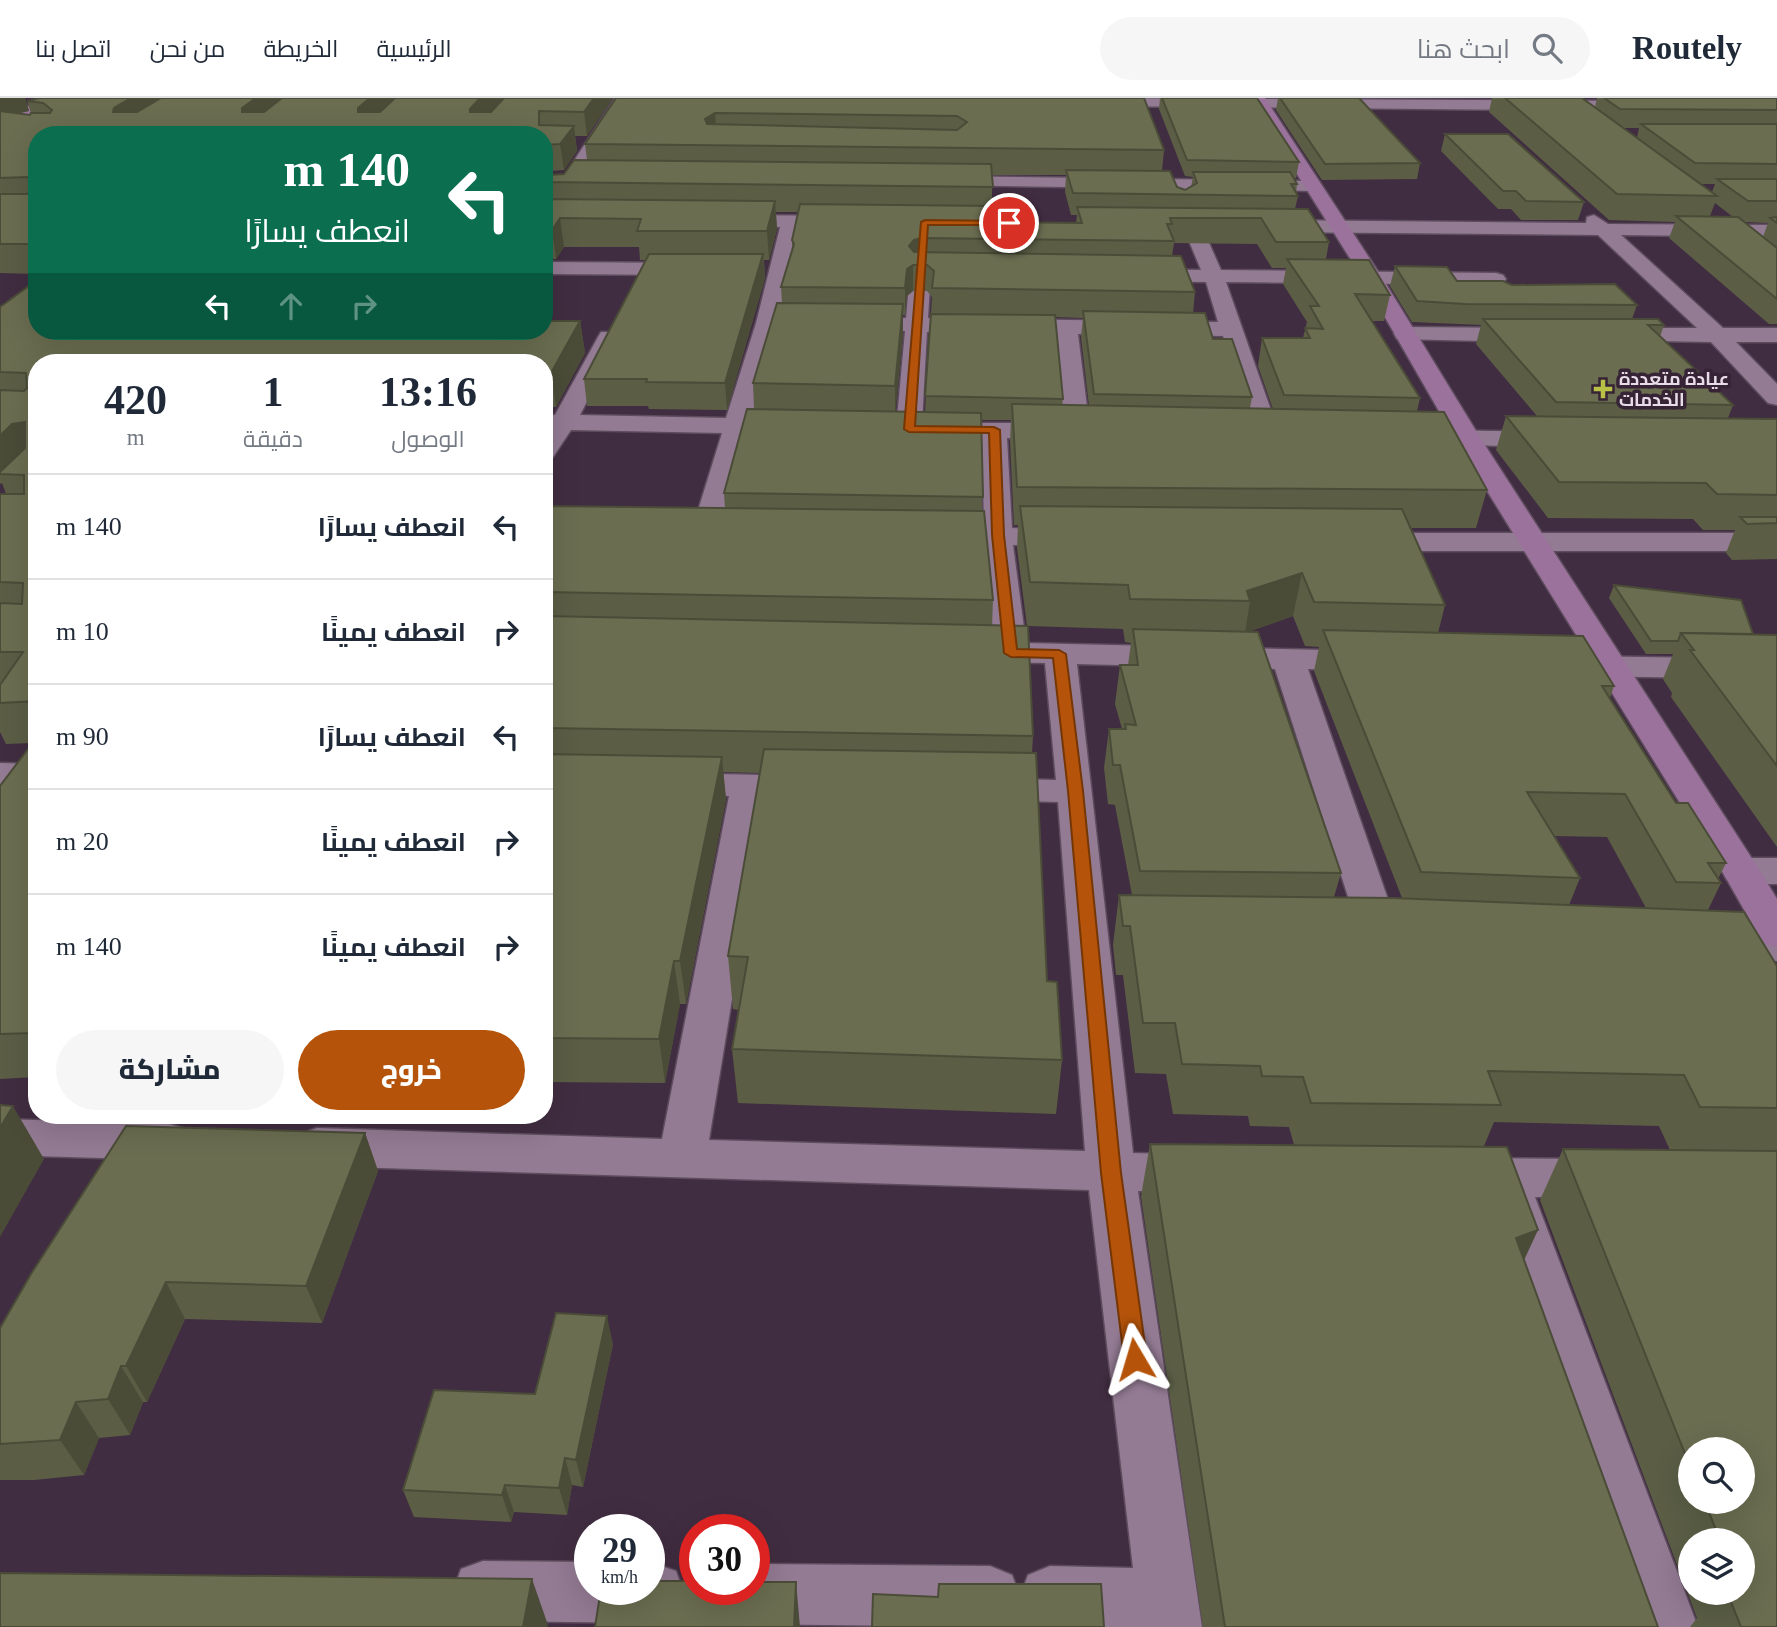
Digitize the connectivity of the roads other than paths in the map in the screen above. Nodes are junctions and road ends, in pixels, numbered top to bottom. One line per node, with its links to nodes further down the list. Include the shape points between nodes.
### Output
1 (623, 98): 18 (street)
2 (0, 100): 9 (street)
3 (95, 100): 9 (street); 15 (street)
4 (1144, 100): 5 (street); 6 (street); 14 (street)
5 (1078, 101)
6 (1258, 101): 7 (street); 26 (street)
7 (1465, 102): 10 (street); 13 (street)
8 (1651, 103): 10 (street)
9 (51, 106): 11 (street)
10 (1570, 106): 12 (street)
11 (0, 117)
12 (1590, 121)
13 (1488, 123)
14 (1153, 125)
15 (0, 126): 16 (street)
16 (25, 131)
17 (569, 144): 18 (street)
18 (593, 144): 22 (street)
19 (956, 159): 27 (street)
20 (1166, 160): 25 (street)
21 (553, 178): 22 (street)
22 (571, 178): 23 (street); 28 (street)
23 (597, 178)
24 (929, 181): 27 (street)
25 (1174, 184): 26 (street); 27 (street); 37 (street)
26 (1312, 186): 40 (street)
27 (956, 188)
28 (553, 206)
29 (1584, 212): 42 (street)
30 (1715, 215): 43 (street)
31 (553, 218): 32 (street)
32 (572, 219)
33 (709, 220): 34 (street)
34 (792, 221): 35 (street); 50 (street)
35 (871, 222)
36 (924, 222): 59 (street, via 928,272)
37 (1185, 225): 38 (street); 52 (street)
38 (1219, 225)
39 (1245, 226): 40 (street)
40 (1339, 228): 41 (street); 53 (street)
41 (1467, 229): 42 (street); 53 (street, via 1501,288)
42 (1604, 230): 43 (street); 56 (street)
43 (1735, 230): 44 (street); 45 (street)
44 (1777, 231)
45 (1756, 248)
46 (553, 268): 47 (street)
47 (643, 269): 48 (street); 54 (street)
48 (712, 269)
49 (754, 269): 50 (street)
50 (782, 269): 57 (street)
51 (1116, 275): 52 (street)
52 (1213, 276): 53 (street); 61 (street)
53 (1373, 279): 62 (street)
54 (632, 292)
55 (1646, 295): 56 (street)
56 (1674, 295): 65 (street)
57 (767, 323): 59 (street); 69 (street)
58 (592, 325): 68 (street, via 618,320)
59 (918, 325): 60 (street); 72 (street)
60 (1066, 327): 61 (street); 74 (street)
61 (1231, 329): 77 (street)
62 (1405, 334): 63 (street, via 1523,325); 80 (street)
63 (1555, 335)
64 (1582, 335): 65 (street)
65 (1717, 335): 66 (street); 67 (street)
66 (1777, 335)
67 (1777, 398)
68 (554, 422): 69 (street)
69 (738, 426): 70 (street); 82 (street)
70 (817, 428)
71 (883, 429): 72 (street)
72 (909, 429): 73 (street)
73 (994, 430): 74 (street); 84 (street)
74 (1077, 431): 75 (street)
75 (1104, 431)
76 (1239, 433): 77 (street)
77 (1266, 433): 78 (street)
78 (1293, 434)
79 (1400, 437): 80 (street)
80 (1468, 439): 81 (street); 88 (street)
81 (1575, 441)
82 (706, 533)
83 (915, 535): 84 (street)
84 (998, 535): 85 (street); 90 (street)
85 (1094, 537)
86 (1342, 542): 88 (street)
87 (1777, 542): 88 (street)
88 (1533, 543): 95 (street)
89 (942, 651): 90 (street)
90 (1011, 653): 91 (street)
91 (1059, 654): 92 (street); 101 (street)
92 (1288, 659): 93 (street); 104 (street)
93 (1396, 662)
94 (1545, 666): 95 (street)
95 (1612, 667): 96 (street); 102 (street)
96 (1777, 669)
97 (640, 784): 98 (street)
98 (749, 786): 99 (street); 113 (street)
99 (844, 787)
100 (953, 789): 101 (street)
101 (1075, 791): 114 (street, via 1109,928)
102 (1759, 871): 106 (street)
103 (1338, 931): 104 (street)
104 (1379, 932): 105 (street)
105 (1420, 933)
106 (1777, 933)
107 (1681, 943): 108 (street)
108 (1777, 947)
109 (139, 1128): 110 (street); 111 (street); 119 (street)
110 (0, 1137)
111 (213, 1143)
112 (268, 1145): 113 (street)
113 (682, 1158): 114 (street)
114 (1111, 1173): 115 (street); 121 (street)
115 (1246, 1175)
116 (1423, 1176): 117 (street)
117 (1504, 1177): 118 (street); 122 (street)
118 (1641, 1178)
119 (101, 1188)
120 (431, 1591): 121 (street)
121 (1169, 1613)
122 (1667, 1627)

